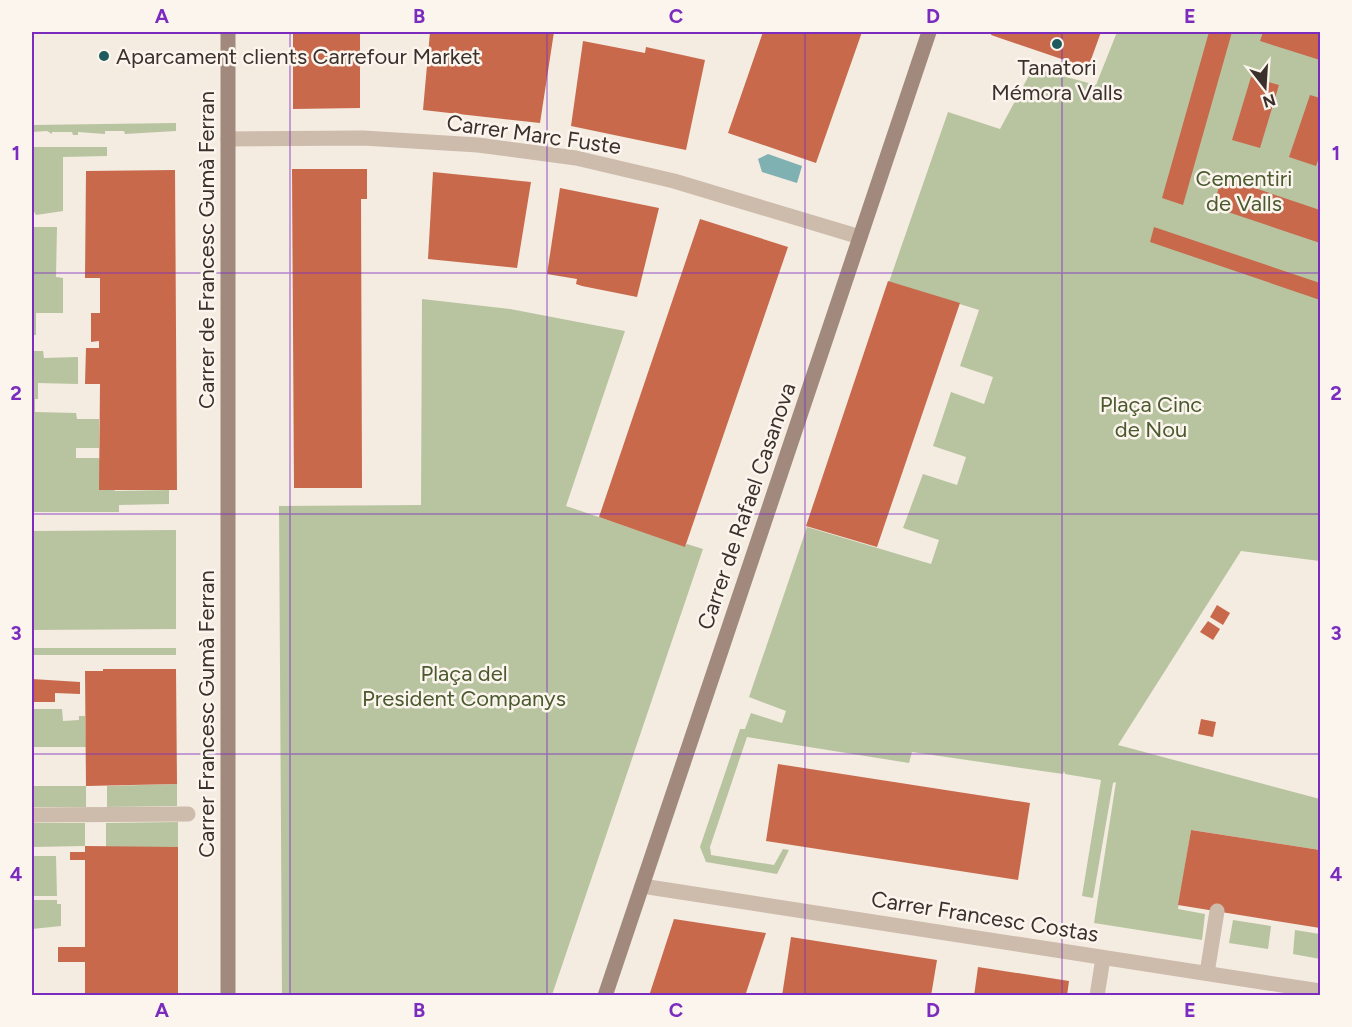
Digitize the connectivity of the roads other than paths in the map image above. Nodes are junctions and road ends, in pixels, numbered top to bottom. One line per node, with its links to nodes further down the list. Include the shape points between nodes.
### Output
1 (228, 32): 3 (street, Carrer de Francesc Gumà Ferran)
2 (929, 32): 4 (street, Carrer de Rafael Casanova)
3 (228, 139): 4 (street, Carrer Marc Fuste, via 363,138 576,158 674,180); 5 (street, Carrer de Francesc Gumà Ferran)
4 (860, 237): 8 (street, Carrer de Rafael Casanova)
5 (229, 432): 13 (street, Carrer Francesc Gumà Ferran)
6 (188, 814): 7 (street)
7 (32, 815)
8 (642, 886): 10 (street, Carrer Francesc Costas); 14 (street, Carrer de Rafael Casanova)
9 (1217, 911): 11 (street)
10 (1103, 958): 11 (street, Carrer Francesc Costas); 15 (street)
11 (1207, 973): 12 (street, Carrer Francesc Costas)
12 (1320, 991)
13 (228, 996)
14 (605, 996)
15 (1097, 996)

